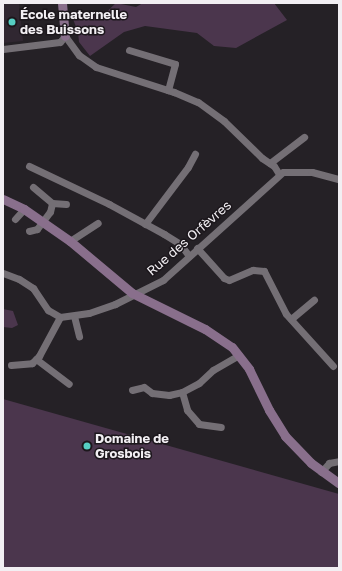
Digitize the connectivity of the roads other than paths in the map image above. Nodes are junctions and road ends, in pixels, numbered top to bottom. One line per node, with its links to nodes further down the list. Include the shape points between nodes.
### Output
1 (62, 3): 2 (street)
2 (66, 36): 3 (street, via 60,42); 5 (street, via 79,55 96,67)
3 (3, 49)
4 (128, 50): 5 (street, via 175,64)
5 (168, 90): 8 (street, via 187,96 214,113)
6 (304, 138): 8 (street)
7 (194, 154): 20 (street, via 188,167)
8 (270, 163): 10 (street)
9 (29, 166): 20 (street)
10 (279, 174): 11 (street, via 287,171 312,172); 23 (street, Rue des Orfèvres)
11 (339, 179)
12 (33, 187): 14 (street)
13 (3, 199): 16 (street)
14 (52, 203): 15 (street); 18 (street)
15 (66, 204)
16 (24, 209): 17 (street); 18 (street)
17 (15, 219)
18 (42, 222): 21 (street, via 37,229); 22 (street)
19 (98, 223): 22 (street)
20 (145, 224): 24 (street, via 180,244)
21 (29, 231)
22 (70, 241): 26 (street)
23 (197, 248): 24 (street, Rue des Orfèvres); 30 (street, via 224,278 229,280 252,270 264,271)
24 (189, 256): 26 (street, Rue des Orfèvres, via 163,280)
25 (3, 273): 29 (street, via 33,288 48,310)
26 (136, 295): 28 (street, Rue des Orfèvres, via 99,310); 32 (street, via 216,335)
27 (314, 300): 30 (street)
28 (74, 316): 29 (street, Rue des Orfèvres); 31 (street)
29 (60, 318): 33 (street)
30 (291, 319): 35 (street)
31 (79, 336)
32 (239, 355): 38 (street); 41 (street, via 276,423 297,450)
33 (36, 359): 34 (street, via 23,366); 36 (street)
34 (11, 365)
35 (333, 366)
36 (69, 384)
37 (132, 390): 38 (street, via 144,387 152,393 169,395)
38 (182, 392): 39 (street, via 187,410 199,424)
39 (221, 427)
40 (339, 461): 41 (street, via 329,463)
41 (321, 472): 42 (street)
42 (339, 483)

